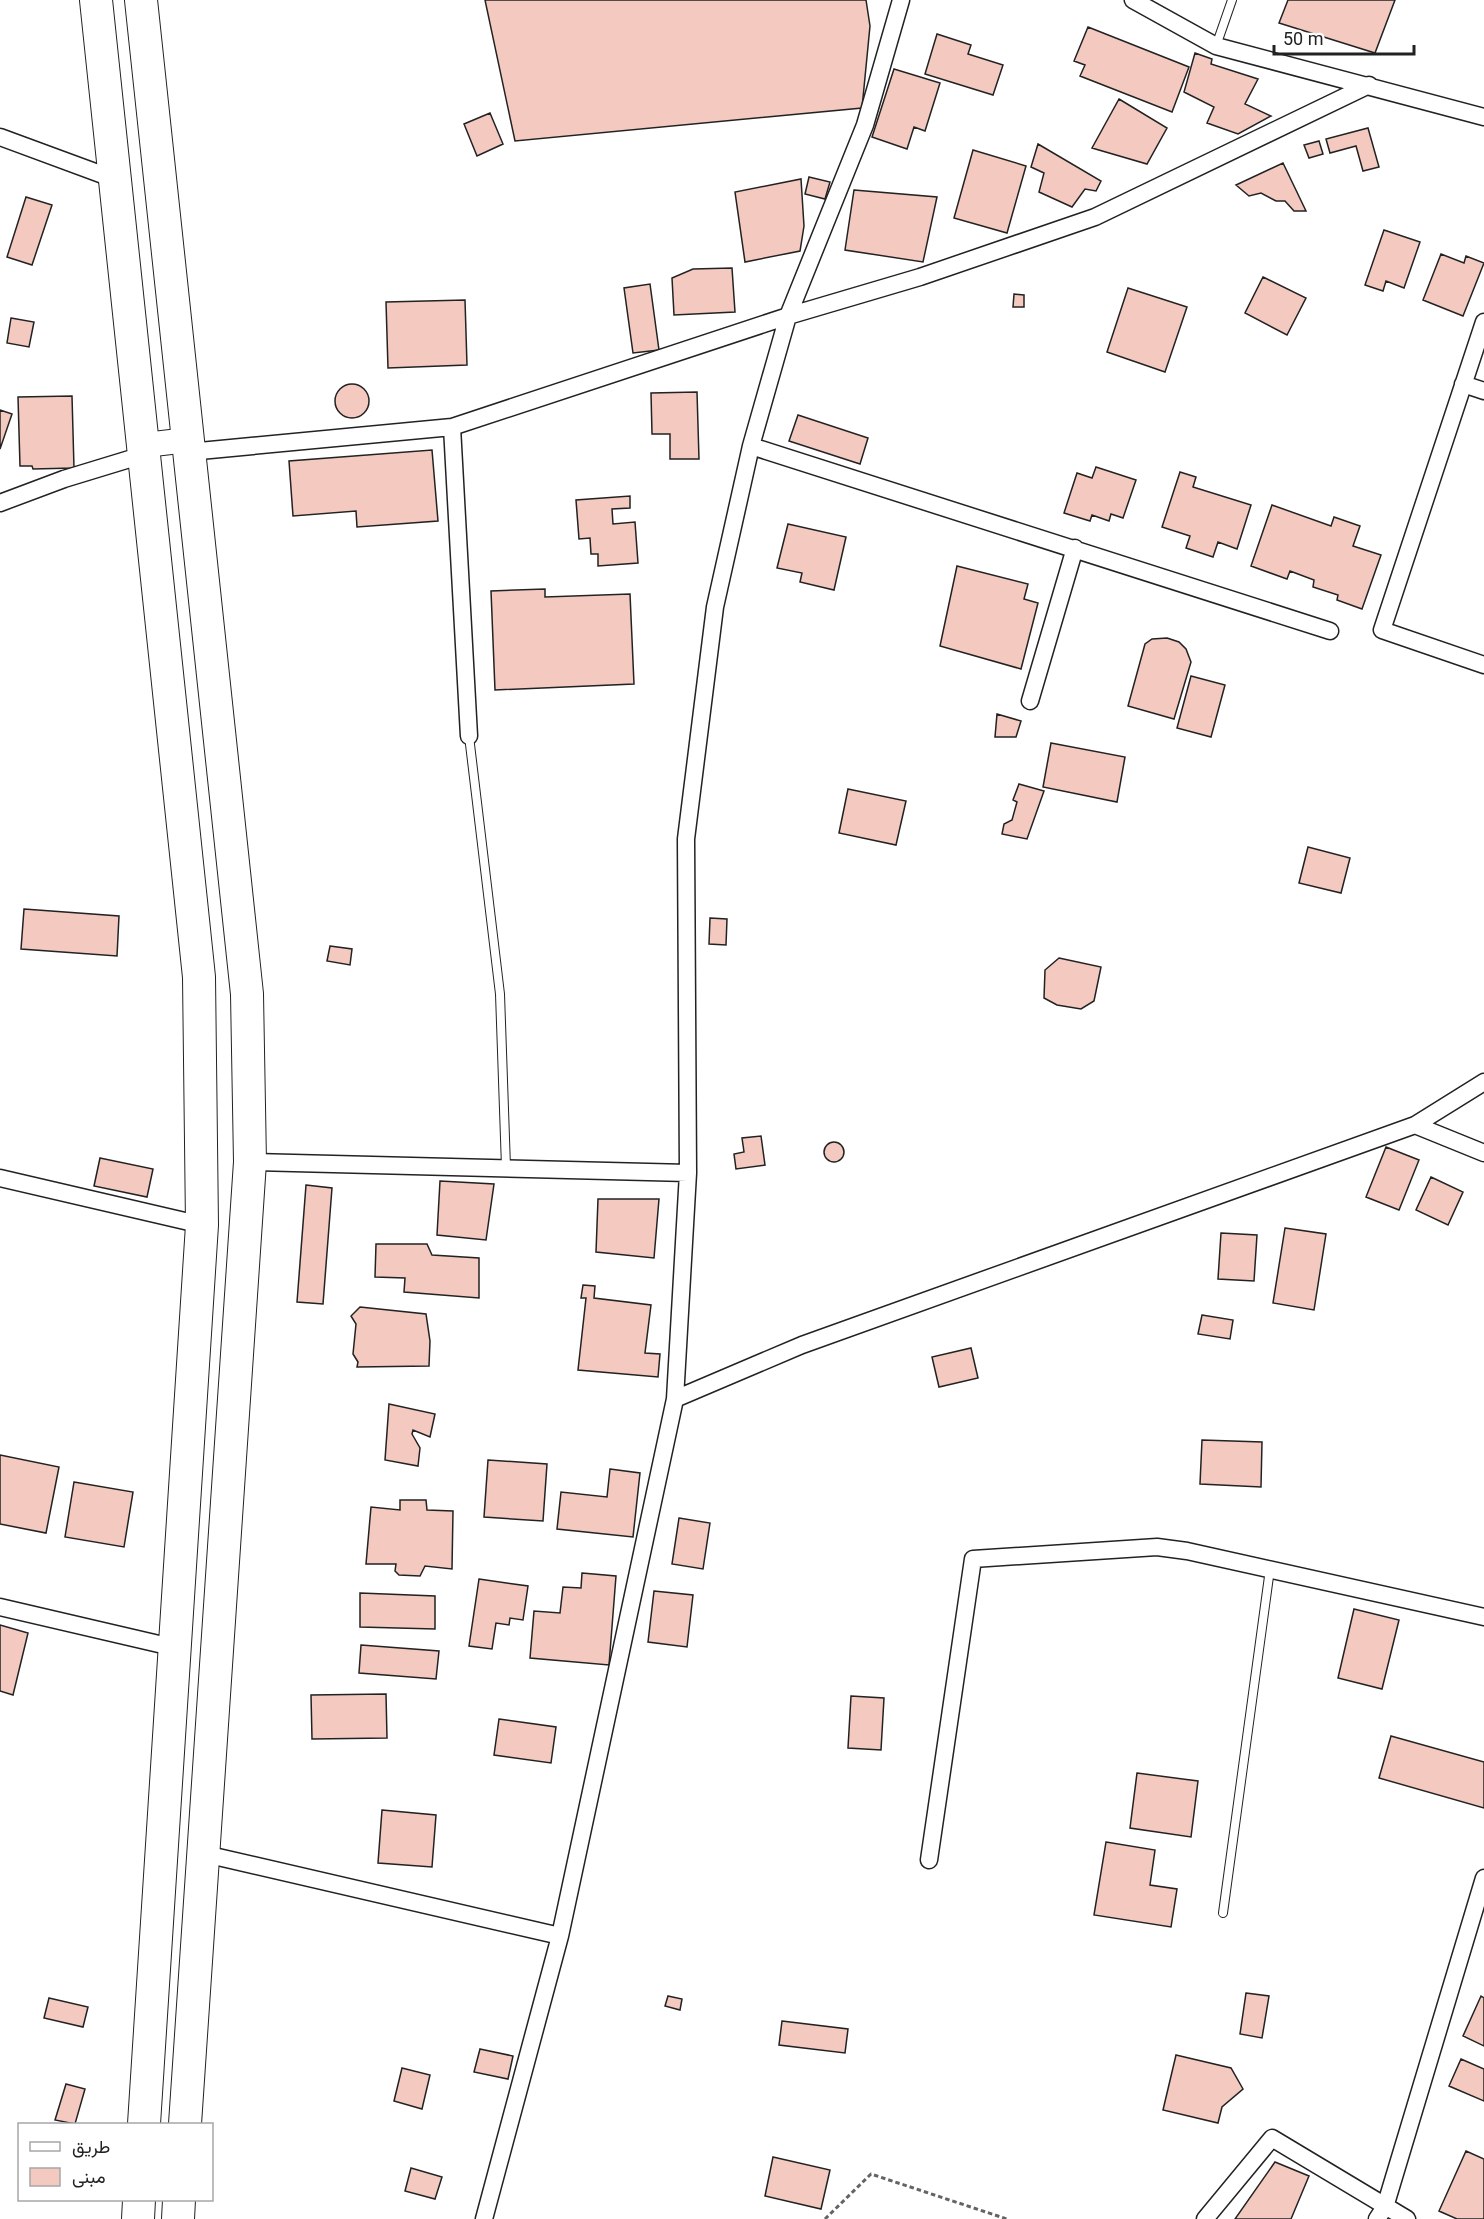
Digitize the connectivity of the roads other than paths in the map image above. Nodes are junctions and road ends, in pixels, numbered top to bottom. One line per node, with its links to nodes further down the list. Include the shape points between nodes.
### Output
1 (96, 0): 10 (highway)
2 (141, 0): 16 (highway)
3 (901, 0): 11 (street, via 865,124)
4 (1133, 0): 6 (street)
5 (1232, 0): 6 (lane)
6 (1216, 46): 7 (street)
7 (1369, 85): 8 (street); 11 (street, via 1095,217 920,277)
8 (1484, 117)
9 (0, 137): 10 (street)
10 (114, 179): 18 (highway)
11 (788, 316): 15 (street); 17 (street)
12 (1484, 322): 13 (street)
13 (1463, 384): 14 (street); 22 (street, via 1382,630)
14 (1484, 391)
15 (452, 427): 16 (street); 24 (street)
16 (189, 446): 18 (street); 28 (highway, via 247,994)
17 (751, 446): 20 (street); 30 (street, via 716,607 686,839)
18 (145, 450): 19 (street); 32 (highway, via 199,977)
19 (0, 503)
20 (1075, 548): 21 (street); 23 (street)
21 (1330, 631)
22 (1484, 665)
23 (1030, 701)
24 (469, 736): 29 (lane, via 500,994)
25 (1484, 1082): 26 (street)
26 (1415, 1125): 27 (street); 33 (street, via 802,1345)
27 (1484, 1153)
28 (250, 1162): 29 (street); 38 (highway)
29 (506, 1167): 30 (street)
30 (688, 1173): 33 (street)
31 (0, 1178): 32 (street)
32 (202, 1225): 37 (highway)
33 (675, 1399): 42 (street)
34 (1270, 1569): 36 (street); 39 (street, via 1157,1547 973,1559); 41 (lane)
35 (0, 1607): 37 (street)
36 (1484, 1617)
37 (176, 1648): 43 (highway)
38 (205, 1854): 42 (street); 44 (highway)
39 (929, 1860)
40 (1484, 1878): 47 (street)
41 (1223, 1913)
42 (560, 1936): 50 (street)
43 (144, 2123)
44 (185, 2123)
45 (139, 2201): 48 (highway)
46 (179, 2201): 49 (highway)
47 (1381, 2213): 51 (street, via 1272,2138); 52 (street)
48 (138, 2219)
49 (178, 2219)
50 (484, 2219)
51 (1205, 2219)
52 (1407, 2219)

